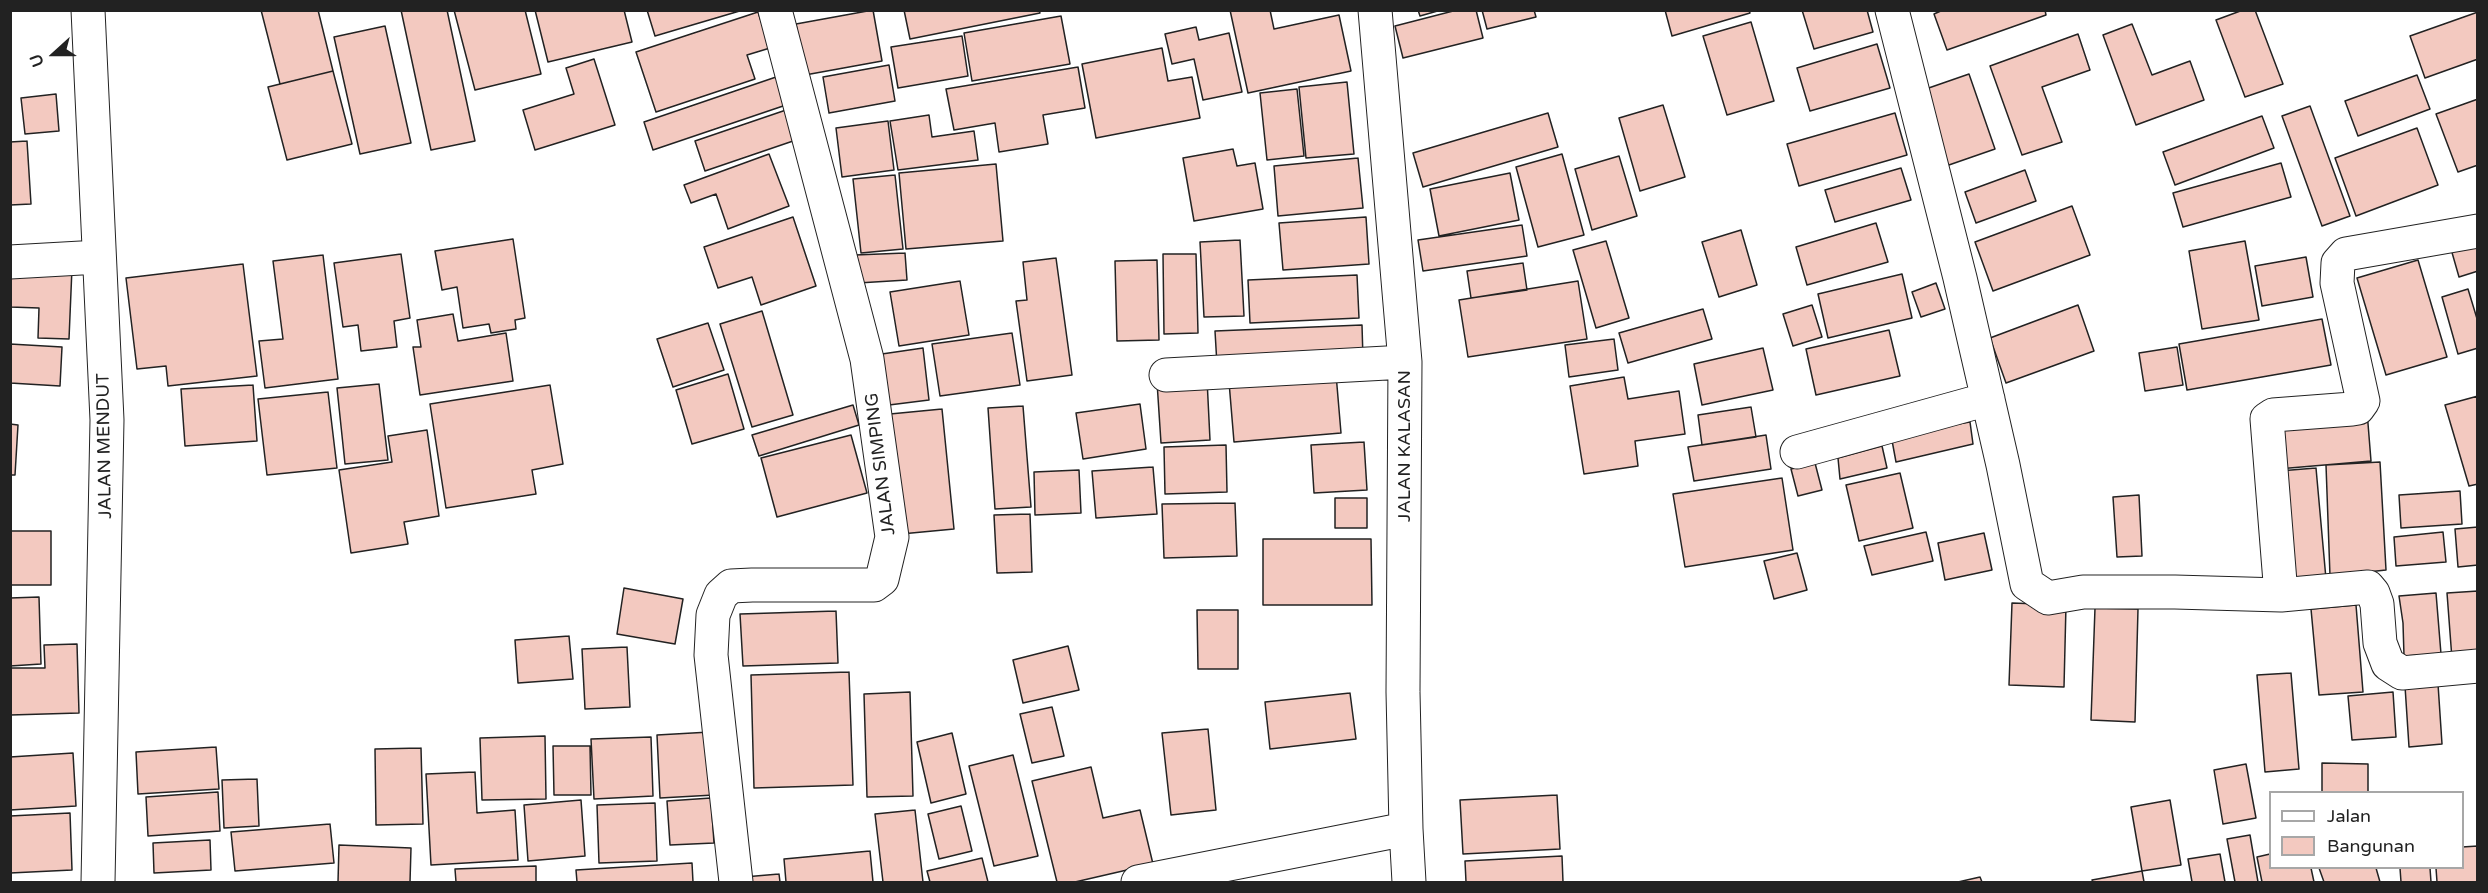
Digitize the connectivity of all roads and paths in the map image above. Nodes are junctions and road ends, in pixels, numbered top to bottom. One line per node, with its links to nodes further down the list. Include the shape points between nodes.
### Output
1 (88, 10): 6 (street, JALAN MENDUT)
2 (775, 10): 16 (street, JALAN SIMPING, via 867,359 892,537 882,579 873,585 731,586 721,594 713,615 711,655)
3 (1375, 10): 8 (street, JALAN KALASAN)
4 (1892, 10): 10 (street)
5 (2478, 231): 12 (street, via 2346,254 2338,263 2337,283 2363,401 2358,408 2273,415 2267,419)
6 (99, 257): 7 (street); 15 (street, JALAN MENDUT, via 106,420)
7 (10, 262)
8 (1405, 362): 9 (street); 14 (street, JALAN KALASAN)
9 (1166, 375)
10 (1988, 399): 11 (street); 12 (street, via 2022,568 2027,584 2036,592 2048,598 2083,592)
11 (1797, 452)
12 (2282, 595): 13 (street, via 2368,587 2377,604 2380,643 2388,664 2402,673)
13 (2478, 666)
14 (1406, 829): 17 (street); 18 (street, JALAN KALASAN)
15 (98, 882)
16 (736, 882)
17 (1138, 882)
18 (1409, 882)

